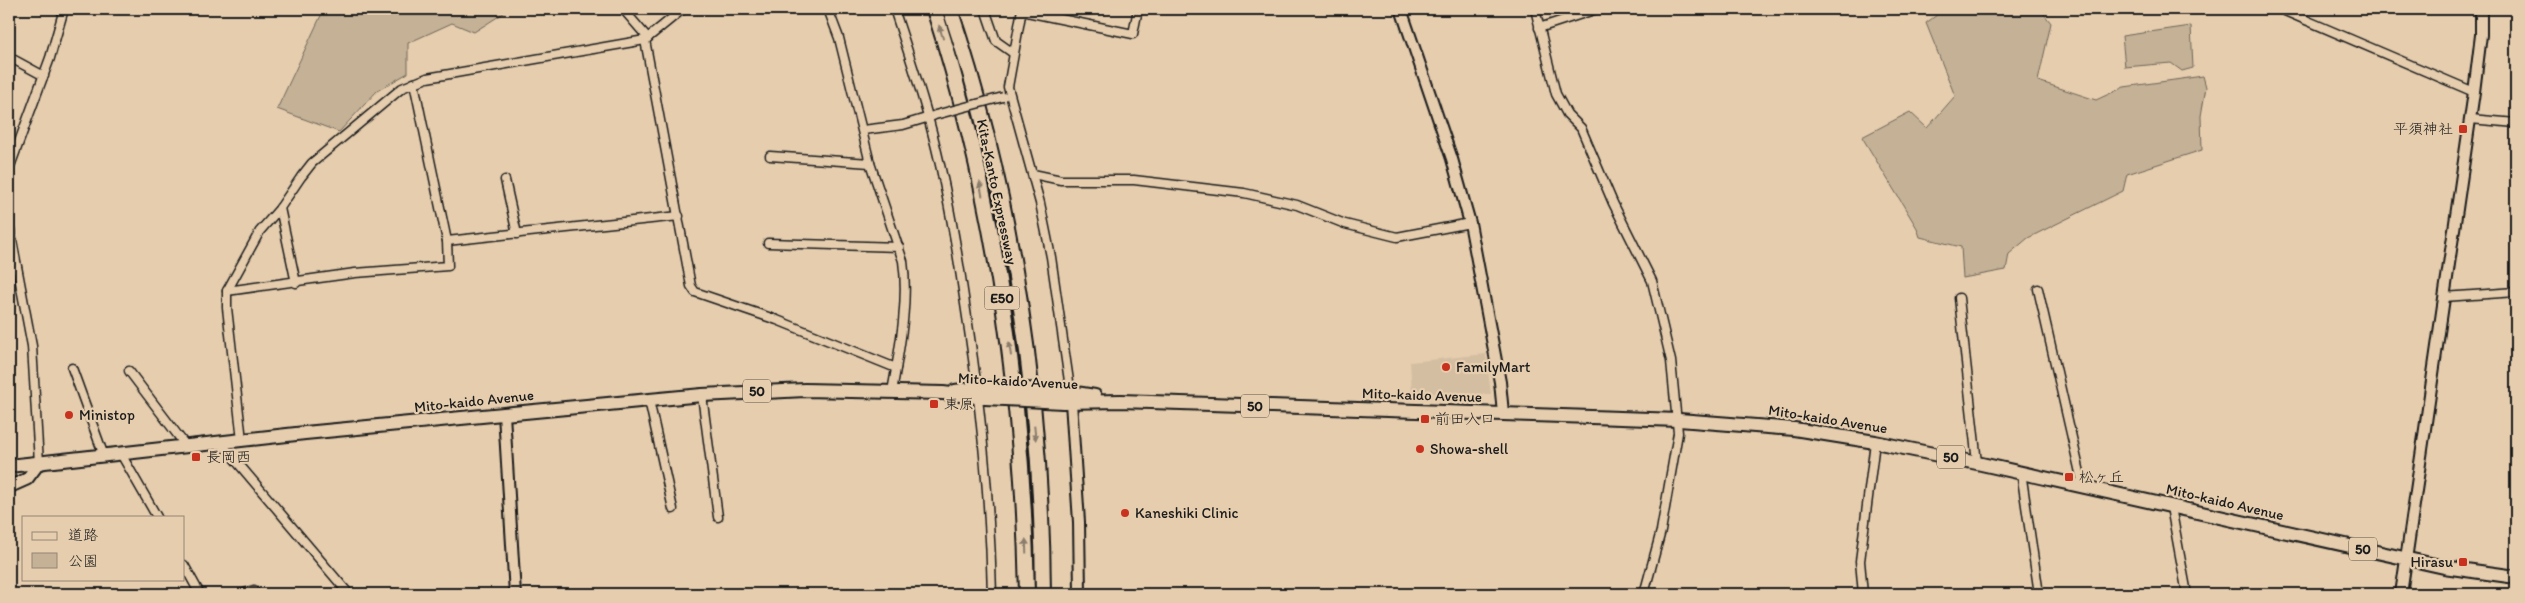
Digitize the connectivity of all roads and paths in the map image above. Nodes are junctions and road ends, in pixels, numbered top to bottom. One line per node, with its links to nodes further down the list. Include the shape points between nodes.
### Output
1 (64, 9): 20 (street)
2 (623, 9): 17 (street)
3 (683, 9): 17 (street)
4 (828, 9): 27 (street, via 839,38)
5 (894, 9): 24 (street)
6 (934, 9): 83 (highway, Kita-Kanto Expressway / E50, one-way to 6, via 1022,454 1010,351 977,165)
7 (950, 9): 84 (highway, Kita-Kanto Expressway / E50, one-way to 84, via 991,160 1027,351 1038,460)
8 (985, 9): 18 (street, via 996,41)
9 (1138, 9): 15 (street, via 1133,34)
10 (1401, 9): 35 (street, via 1452,159)
11 (1534, 9): 16 (street)
12 (1597, 9): 16 (street)
13 (2280, 9): 22 (street)
14 (2480, 9): 22 (street, via 2481,35)
15 (1022, 10): 18 (street)
16 (1539, 28): 57 (street, via 1556,94 1567,114 1581,128 1613,203 1652,281 1671,361)
17 (647, 39): 21 (street, via 427,78); 34 (street)
18 (1013, 54): 23 (street)
19 (9, 57): 20 (street)
20 (44, 76): 30 (street)
21 (414, 83): 33 (street, via 402,88 312,163); 38 (street)
22 (2474, 92): 25 (street)
23 (1006, 96): 24 (street, bridge); 31 (street)
24 (932, 116): 27 (street, via 903,125); 51 (street)
25 (2470, 119): 26 (street); 45 (street)
26 (2516, 123)
27 (863, 130): 29 (street)
28 (770, 156): 29 (street)
29 (870, 163): 40 (street)
30 (9, 169)
31 (1033, 174): 35 (street, via 1061,180 1134,180 1253,194 1397,237); 53 (street, via 1051,257)
32 (505, 180): 37 (street)
33 (280, 208): 41 (street); 43 (street, via 260,232)
34 (679, 216): 37 (street); 48 (street, via 691,286 695,292 777,320)
35 (1470, 223): 56 (street, via 1500,382)
36 (9, 224): 64 (street, via 32,346)
37 (517, 234): 38 (street)
38 (446, 242): 41 (street, via 448,266 355,273)
39 (768, 243): 40 (street)
40 (899, 247): 48 (street, via 905,275)
41 (296, 283): 43 (street)
42 (2038, 289): 68 (street)
43 (227, 291): 58 (street, via 226,308)
44 (2516, 292): 45 (street)
45 (2444, 297): 74 (street)
46 (1959, 298): 65 (street)
47 (72, 368): 63 (street)
48 (896, 368): 50 (street)
49 (129, 372): 61 (street)
50 (892, 392): 51 (main road, Mito-kaido Avenue / 50); 52 (main road, Mito-kaido Avenue / 50, via 805,390)
51 (981, 393): 53 (main road, Mito-kaido Avenue / 50, bridge); 82 (street)
52 (702, 394): 54 (main road, Mito-kaido Avenue / 50); 73 (street)
53 (1067, 397): 56 (main road, Mito-kaido Avenue / 50); 85 (street, via 1079,522)
54 (649, 400): 55 (main road, Mito-kaido Avenue / 50); 71 (street)
55 (504, 414): 58 (main road, Mito-kaido Avenue / 50); 81 (street)
56 (1502, 414): 57 (main road, Mito-kaido Avenue / 50)
57 (1679, 420): 60 (main road, Mito-kaido Avenue / 50, via 1763,426); 86 (street, via 1661,531)
58 (242, 440): 59 (main road, Mito-kaido Avenue / 50)
59 (220, 442): 61 (main road, Mito-kaido Avenue / 50); 80 (street)
60 (1875, 442): 65 (main road, Mito-kaido Avenue / 50); 87 (street, via 1860,561)
61 (186, 446): 62 (main road, Mito-kaido Avenue / 50)
62 (121, 454): 63 (main road, Mito-kaido Avenue / 50); 72 (street)
63 (104, 456): 64 (main road, Mito-kaido Avenue / 50)
64 (39, 463): 66 (main road, Mito-kaido Avenue / 50); 69 (main road, via 27,479)
65 (1977, 463): 67 (main road, Mito-kaido Avenue / 50)
66 (9, 466)
67 (2020, 472): 68 (main road, Mito-kaido Avenue / 50); 88 (street)
68 (2083, 486): 70 (main road, Mito-kaido Avenue / 50)
69 (9, 487)
70 (2171, 507): 74 (main road, Mito-kaido Avenue / 50); 89 (street)
71 (673, 509)
72 (155, 516)
73 (718, 517)
74 (2406, 559): 76 (main road, Mito-kaido Avenue / 50); 90 (street)
75 (185, 567): 78 (street)
76 (2516, 577)
77 (254, 590): 79 (street)
78 (200, 594)
79 (242, 594)
80 (349, 594)
81 (516, 594)
82 (992, 594)
83 (1027, 594)
84 (1042, 594)
85 (1080, 594)
86 (1644, 594)
87 (1863, 594)
88 (2039, 594)
89 (2187, 594)
90 (2401, 594)

